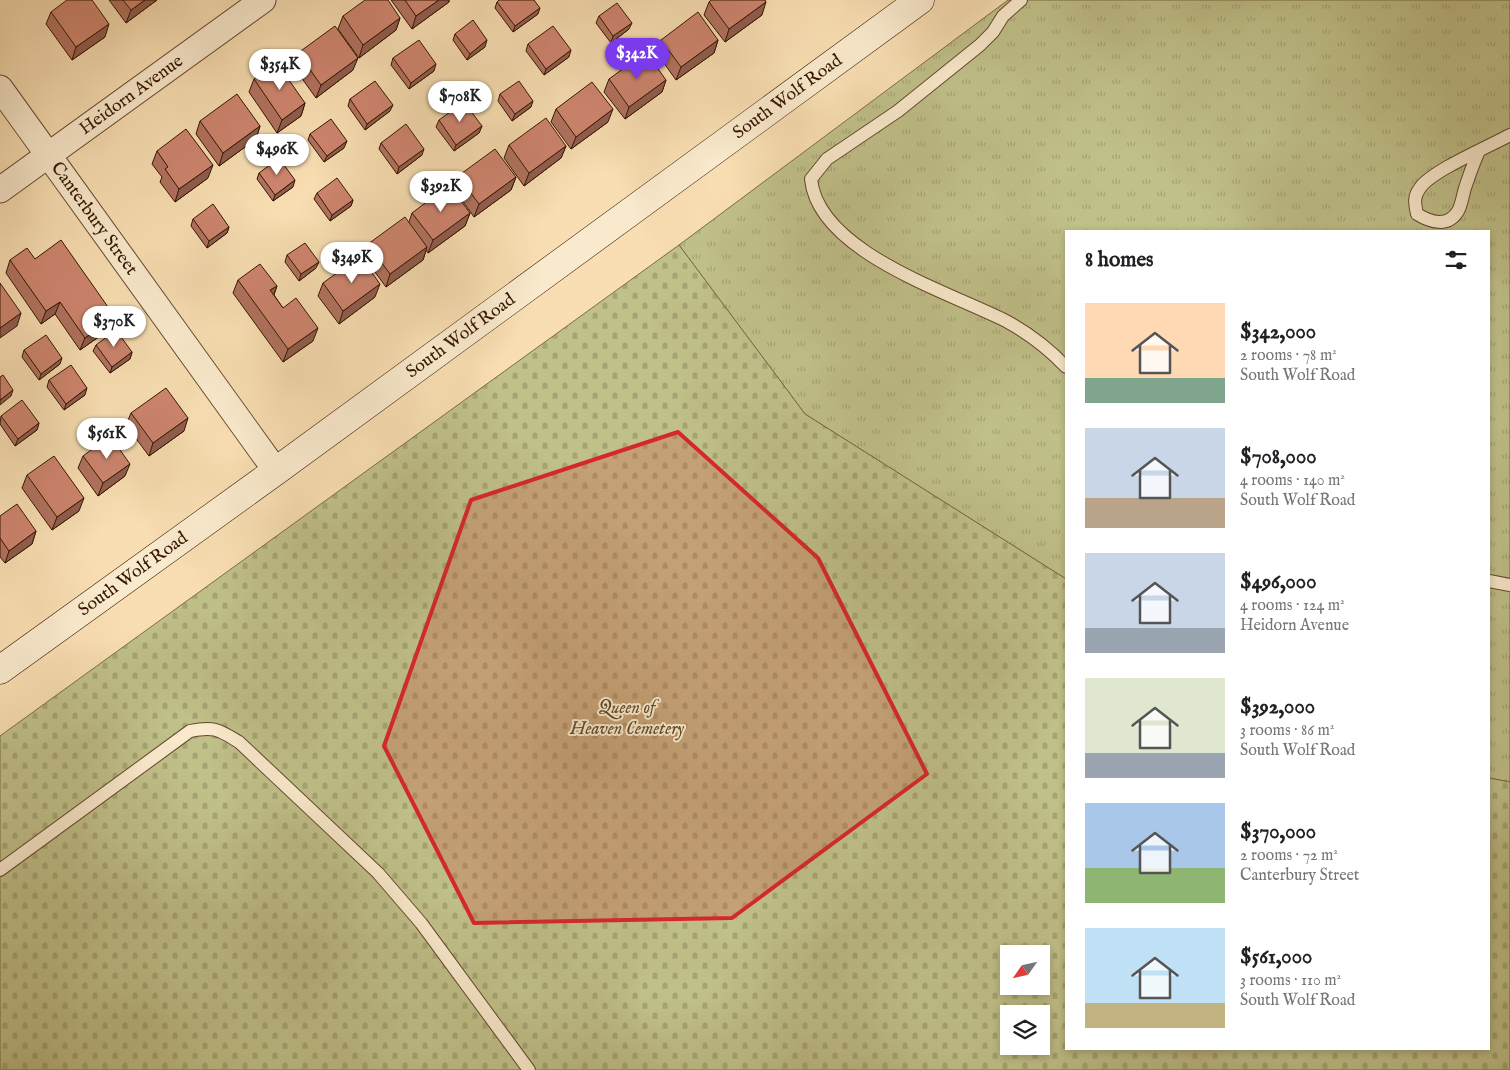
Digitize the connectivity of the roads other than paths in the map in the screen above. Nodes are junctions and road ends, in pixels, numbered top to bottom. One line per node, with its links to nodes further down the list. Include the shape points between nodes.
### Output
1 (263, 0): 7 (street, Heidorn Avenue)
2 (920, 0): 10 (main road, South Wolf Road)
3 (1021, 0): 9 (lane, via 980,45 898,111 828,160 811,179 812,192 828,219 874,257 1006,321 1029,335)
4 (0, 88): 7 (street, Canterbury Street)
5 (1510, 135): 6 (lane)
6 (1479, 151): 6 (lane, via 1432,176 1420,188 1414,200 1417,214 1438,223 1450,221 1458,211)
7 (49, 154): 8 (street, Heidorn Avenue); 10 (street, Canterbury Street)
8 (0, 190)
9 (1065, 366)
10 (276, 470): 13 (main road, South Wolf Road)
11 (1490, 581): 12 (lane)
12 (1510, 585)
13 (0, 670)
14 (0, 870): 15 (lane, via 190,731 207,728 222,731 239,742 378,873 421,923)
15 (529, 1070)

